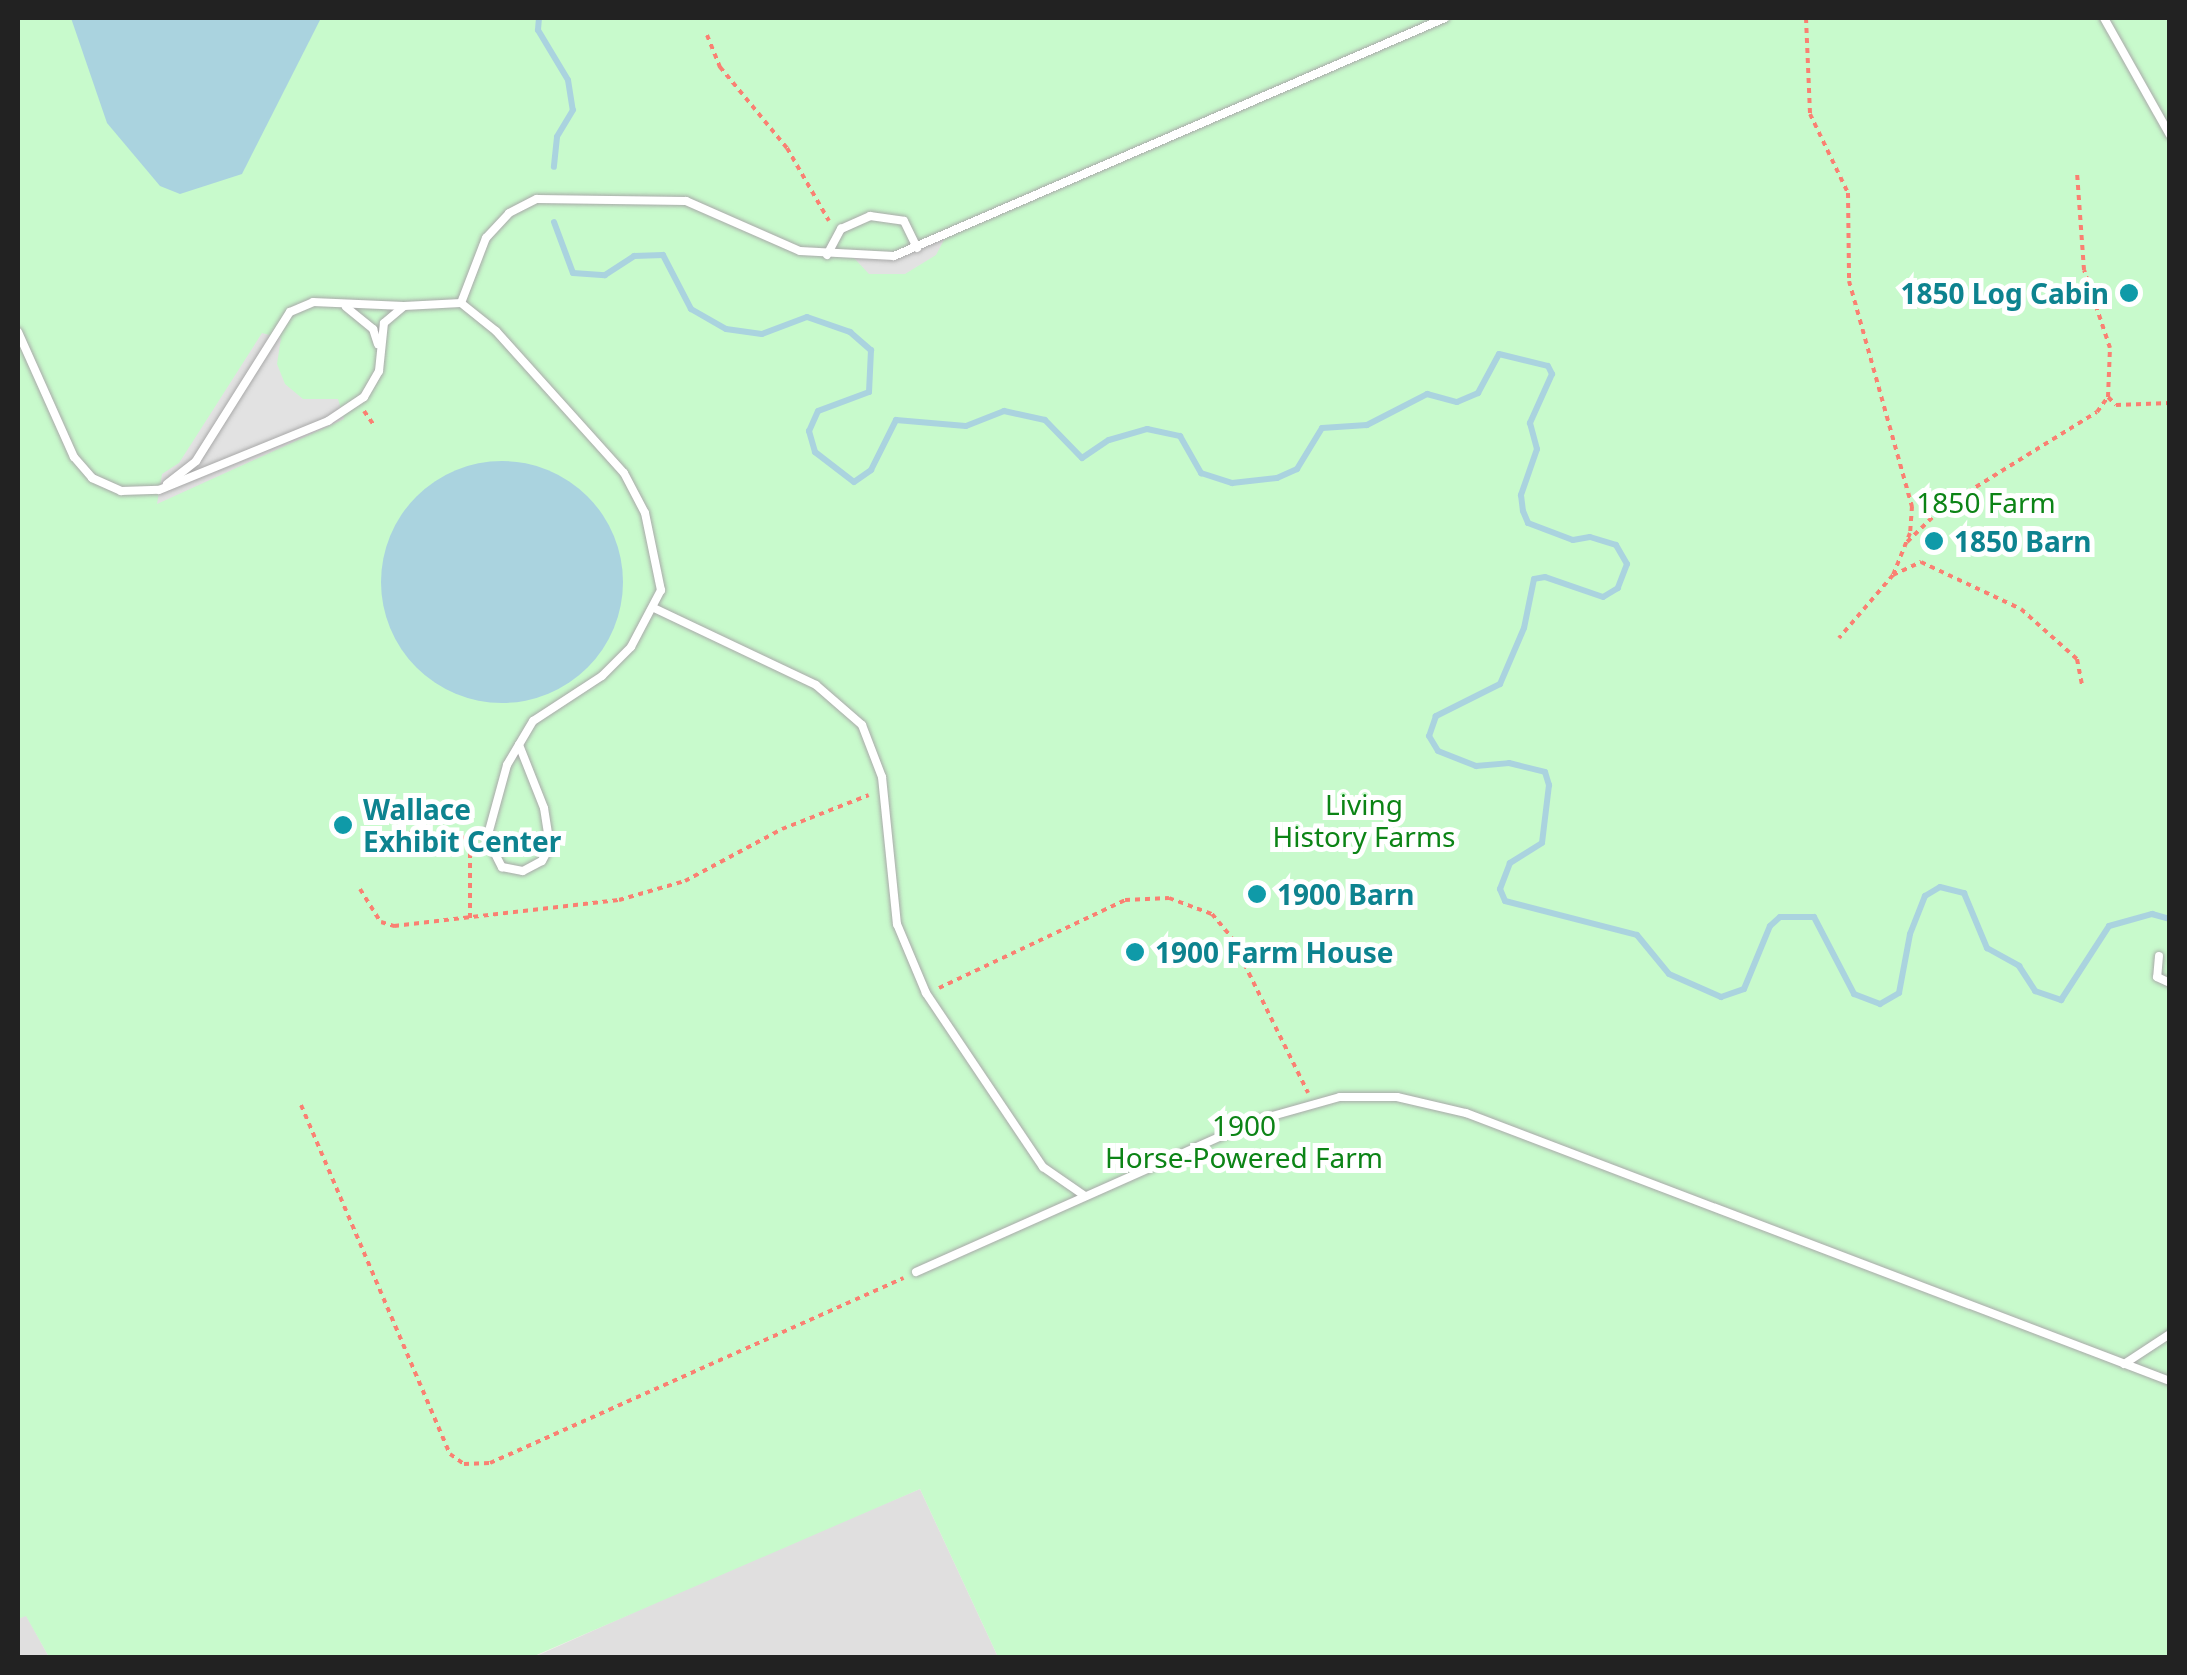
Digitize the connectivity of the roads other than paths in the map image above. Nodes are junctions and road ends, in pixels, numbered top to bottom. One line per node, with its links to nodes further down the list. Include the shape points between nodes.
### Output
1 (1444, 18): 4 (lane)
2 (2104, 18): 3 (lane)
3 (2170, 135)
4 (917, 248): 5 (lane, via 860,259); 5 (lane, via 904,222 889,216 853,221)
5 (827, 255): 7 (lane, via 800,251 686,201 537,199 509,213 486,238)
6 (338, 302): 8 (lane); 10 (lane, via 358,312); 11 (lane, via 313,302 290,312 196,461)
7 (461, 302): 8 (lane); 12 (lane, via 496,331 624,473 657,558)
8 (404, 306): 10 (lane, via 384,323)
9 (18, 332): 11 (lane, via 64,440 92,478 121,490)
10 (379, 346): 11 (lane, via 378,371 364,397 328,421)
11 (160, 490)
12 (656, 609): 13 (lane, via 622,656 546,709); 16 (lane, via 837,698 874,747 897,924 926,993 1043,1167)
13 (519, 745): 13 (lane, via 497,790 487,838 502,867 523,871 542,861 550,846 544,808)
14 (2158, 956): 15 (lane, via 2157,977)
15 (2170, 983)
16 (1085, 1196): 17 (lane); 19 (lane, via 1312,1102 1397,1096 1466,1112)
17 (916, 1272)
18 (2170, 1334): 19 (lane)
19 (2124, 1364): 20 (lane)
20 (2170, 1381)

